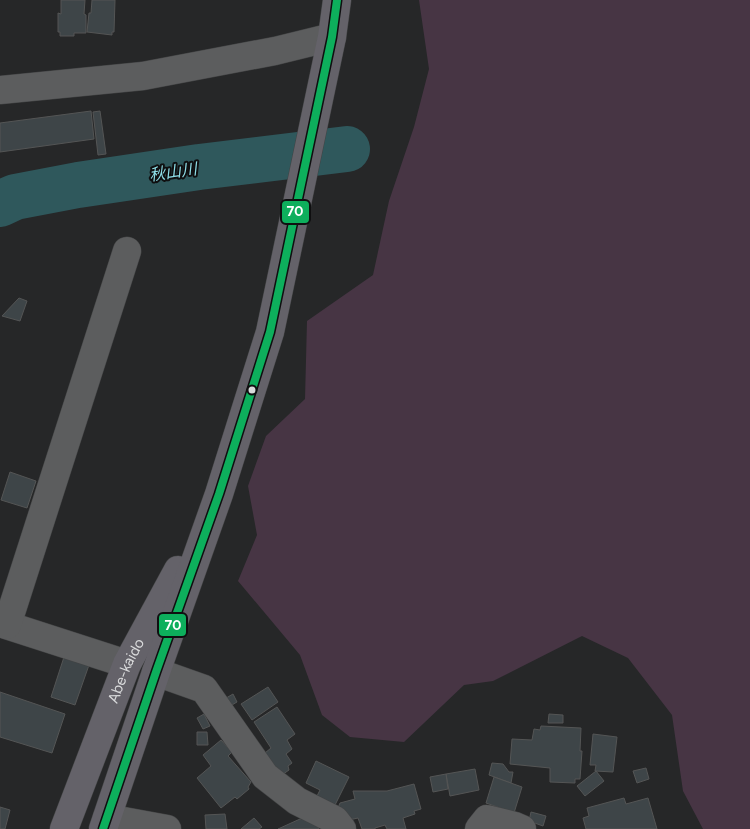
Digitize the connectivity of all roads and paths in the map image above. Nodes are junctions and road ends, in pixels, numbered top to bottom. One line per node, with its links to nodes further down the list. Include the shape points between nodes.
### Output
1 (337, 0): 2 (main road, Abe-kaido)
2 (332, 37): 3 (street, via 143,76); 5 (main road, Abe-kaido, via 270,332)
3 (0, 90)
4 (127, 251): 6 (street)
5 (219, 494): 7 (main road, Abe-kaido); 8 (main road, Abe-kaido)
6 (3, 624): 7 (street)
7 (127, 664): 11 (main road, Abe-kaido)
8 (156, 672): 9 (main road, Abe-kaido); 13 (street, via 204,689 265,776 297,801 335,820)
9 (105, 824): 12 (street)
10 (517, 828): 14 (street, via 487,819)
11 (64, 829)
12 (167, 829)
13 (342, 829)
14 (479, 829)

